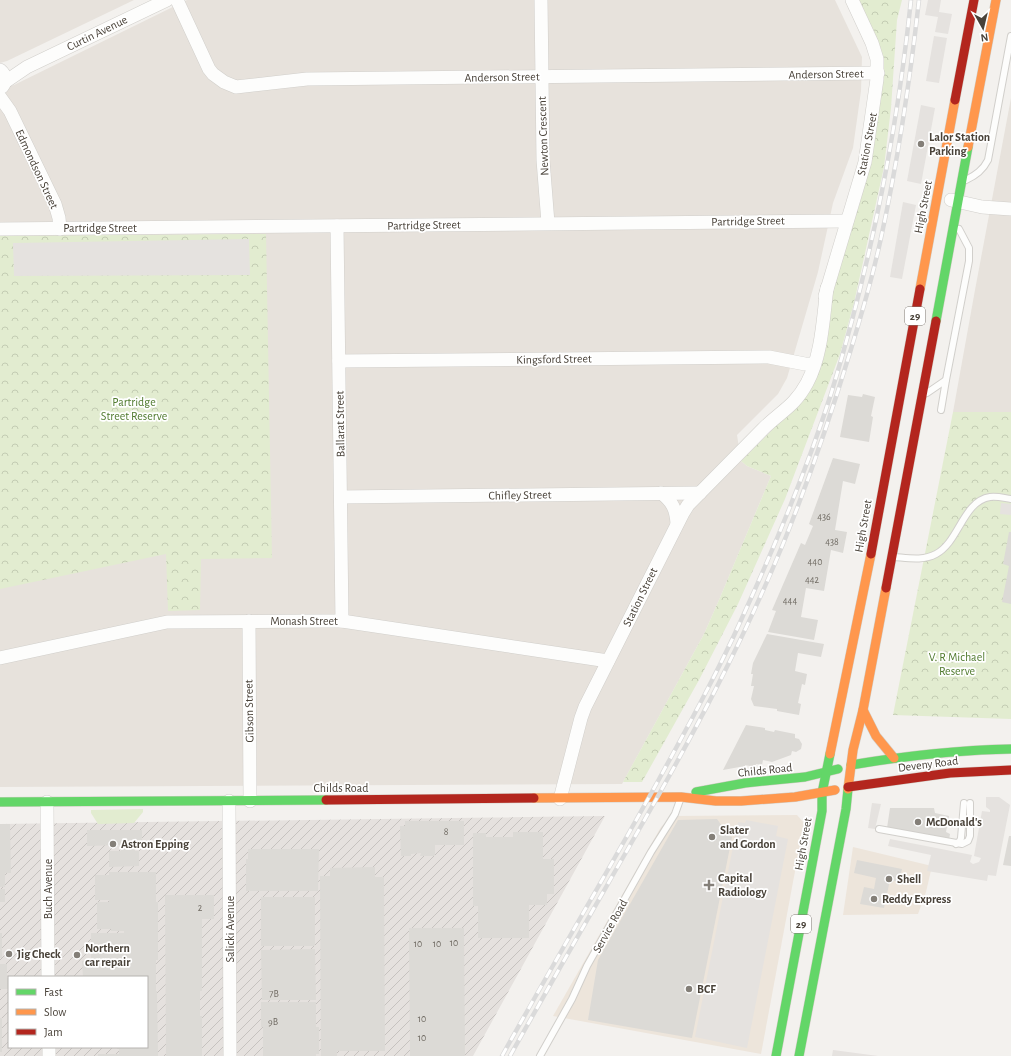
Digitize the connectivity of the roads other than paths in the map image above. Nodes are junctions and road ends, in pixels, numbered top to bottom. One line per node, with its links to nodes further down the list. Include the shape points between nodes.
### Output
1 (167, 0): 10 (street, Curtin Avenue)
2 (177, 0): 9 (street, Anderson Street, via 209,69 224,82 236,87 307,79)
3 (541, 0): 9 (street, Newton Crescent)
4 (852, 0): 8 (street, Station Street, via 872,43)
5 (974, 0): 14 (main road, High Street / 29)
6 (996, 0): 13 (main road, 29)
7 (1011, 36): 13 (lane, via 988,160 976,174)
8 (878, 73): 9 (street, Anderson Street); 18 (street, Station Street, via 865,162)
9 (542, 77): 19 (street, Newton Crescent, via 543,160)
10 (2, 79): 12 (street, Edmondson Street)
11 (0, 97): 12 (street, Edmondson Street)
12 (10, 111): 22 (street, Edmondson Street, via 55,204)
13 (962, 182): 15 (main road, 29)
14 (937, 197): 15 (street); 45 (main road, High Street / 29, via 863,597)
15 (959, 202): 16 (street); 17 (main road, 29)
16 (1011, 209)
17 (955, 220): 25 (lane, via 969,248 969,254); 26 (main road, 29)
18 (847, 221): 19 (street, Partridge Street); 24 (street, Station Street, via 827,288 820,338)
19 (548, 224): 20 (street, Partridge Street)
20 (337, 226): 22 (street, Partridge Street); 23 (street, Ballarat Street)
21 (0, 229): 22 (street, Partridge Street)
22 (60, 229)
23 (339, 361): 24 (street, Kingsford Street, via 769,357); 30 (street, Ballarat Street)
24 (808, 362): 29 (street, Station Street, via 808,381 794,402 768,424)
25 (946, 380): 26 (lane); 27 (lane)
26 (922, 397): 33 (main road, 29)
27 (941, 410)
28 (661, 493): 29 (street, Chifley Street); 30 (street, Chifley Street); 32 (street, via 675,508)
29 (700, 493): 32 (street, Station Street, via 688,505)
30 (341, 497): 35 (street, Ballarat Street)
31 (1011, 499): 33 (lane, via 989,497 978,502 948,544 935,555 918,559)
32 (677, 523): 37 (street, Station Street)
33 (892, 556): 38 (main road, 29)
34 (248, 621): 35 (street, Monash Street); 36 (street, Monash Street, via 166,622); 51 (street, Gibson Street)
35 (342, 622): 37 (street, Monash Street)
36 (0, 658)
37 (608, 661): 49 (street, Station Street, via 581,718)
38 (863, 710): 41 (main road, via 881,745); 42 (main road, 29)
39 (981, 749): 40 (main road, Deveny Road); 41 (main road, Deveny Road); 43 (main road, via 999,764)
40 (1011, 749)
41 (894, 758): 42 (main road, Deveny Road)
42 (851, 765): 45 (main road, Childs Road); 46 (main road, 29)
43 (1000, 770): 44 (main road, Deveny Road); 46 (main road, Deveny Road, via 950,773)
44 (1011, 770)
45 (826, 773): 47 (main road, High Street / 29); 48 (main road, Childs Road, via 805,778 700,790)
46 (848, 787): 47 (main road, Childs Road); 60 (main road, 29)
47 (822, 793): 48 (main road, Childs Road, via 727,801); 59 (main road, High Street / 29, via 821,815)
48 (682, 797): 49 (main road, Childs Road); 58 (lane, Service Road, via 676,814 647,859)
49 (560, 799): 51 (main road, Childs Road)
50 (230, 801): 51 (main road, Childs Road); 53 (main road, Childs Road); 57 (street, Salicki Avenue)
51 (250, 801)
52 (0, 802): 53 (main road, Childs Road)
53 (47, 802): 56 (street, Buch Avenue)
54 (967, 803): 55 (lane, via 969,838 962,844)
55 (879, 829)
56 (48, 976)
57 (230, 1056)
58 (540, 1056)
59 (776, 1056)
60 (799, 1056)

